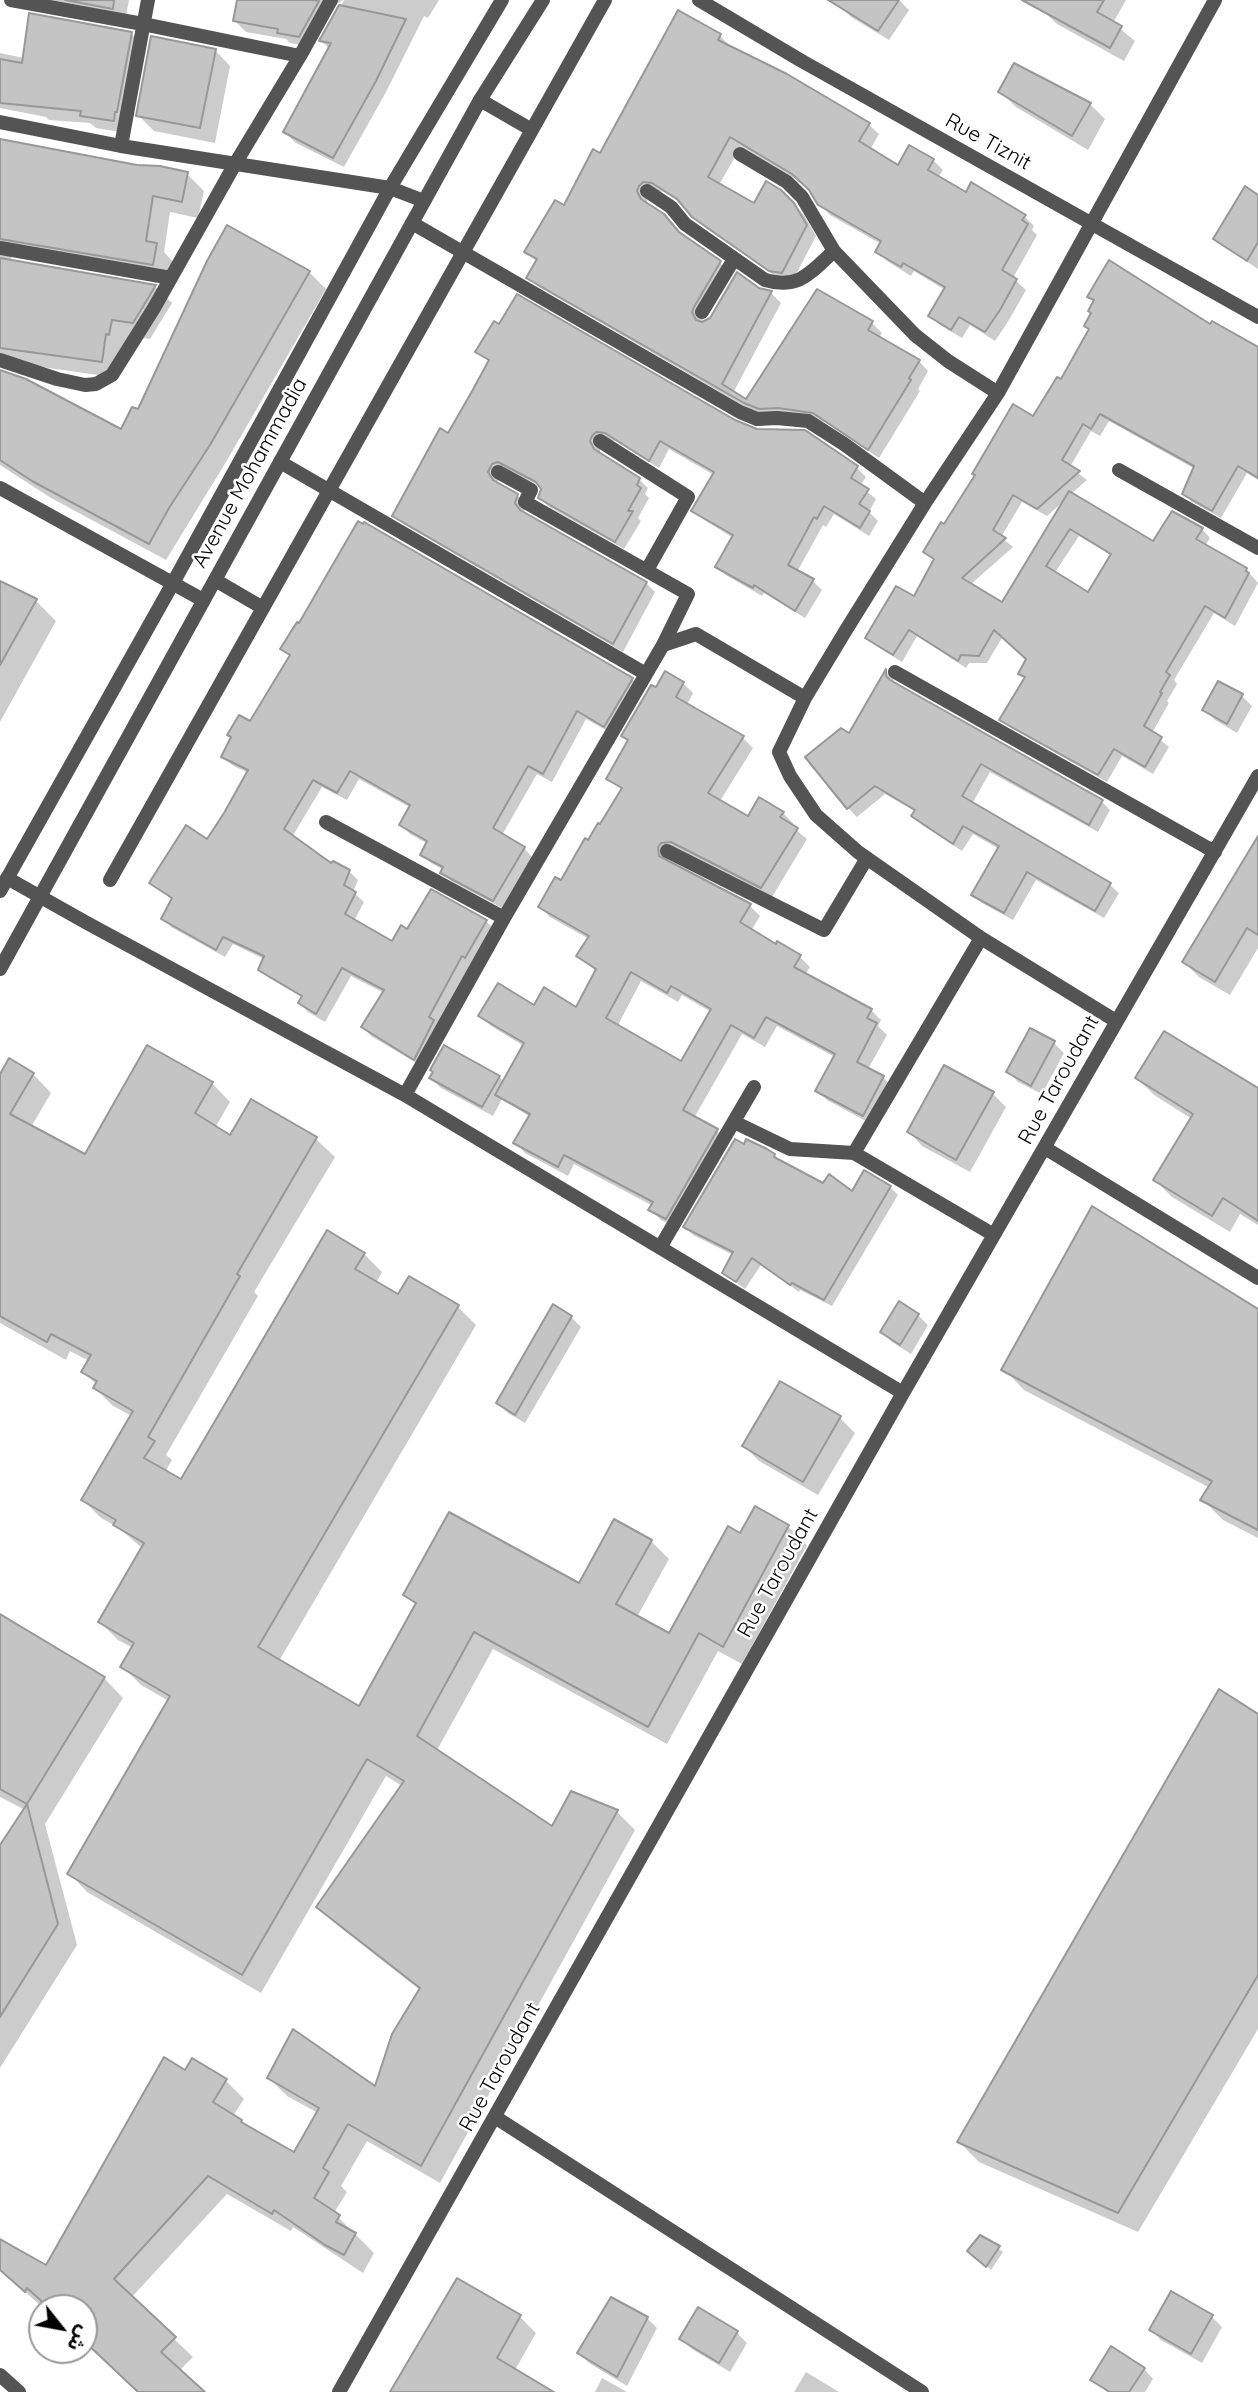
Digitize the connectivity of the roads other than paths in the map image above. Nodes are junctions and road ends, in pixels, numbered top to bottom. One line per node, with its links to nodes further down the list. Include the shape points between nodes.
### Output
1 (11, 0): 9 (street)
2 (148, 0): 9 (street)
3 (331, 0): 10 (street)
4 (502, 0): 17 (street, Avenue Mohammadia)
5 (543, 0): 11 (street, Avenue Mohammadia)
6 (605, 0): 13 (street)
7 (699, 0): 21 (street, Rue Tiznit)
8 (1215, 0): 21 (street)
9 (143, 24): 10 (street); 14 (street)
10 (300, 56): 16 (street)
11 (480, 100): 13 (street); 19 (street, Avenue Mohammadia)
12 (0, 122): 14 (street)
13 (532, 130): 24 (street)
14 (121, 146): 16 (street)
15 (740, 154): 23 (street, via 787,182 802,197)
16 (234, 164): 17 (street); 26 (street)
17 (390, 188): 19 (street); 41 (street, Avenue Mohammadia)
18 (647, 191): 25 (street)
19 (424, 201): 20 (street, Avenue Mohammadia)
20 (412, 223): 24 (street); 32 (street, Avenue Mohammadia)
21 (1093, 225): 28 (street, Rue Tiznit); 30 (street)
22 (0, 248): 26 (street)
23 (834, 251): 25 (street, via 793,283 765,281); 30 (street, via 915,335)
24 (463, 253): 36 (street); 37 (street, via 740,412 757,419 808,421)
25 (734, 260): 27 (street)
26 (172, 278): 29 (street, via 112,375 104,380 85,384 57,379)
27 (702, 312)
28 (1258, 317)
29 (0, 360)
30 (998, 393): 37 (street)
31 (600, 441): 39 (street, via 688,498)
32 (280, 463): 36 (street); 40 (street, Avenue Mohammadia)
33 (1119, 470): 38 (street)
34 (498, 472): 39 (street, via 531,490 525,502)
35 (0, 488): 41 (street)
36 (329, 491): 43 (street); 46 (street)
37 (925, 503): 47 (street)
38 (1258, 548)
39 (647, 570): 44 (street, via 688,594)
40 (215, 580): 42 (street, Avenue Mohammadia); 43 (street)
41 (173, 583): 42 (street); 54 (street, Avenue Mohammadia)
42 (203, 600): 55 (street, Avenue Mohammadia)
43 (263, 608): 53 (street)
44 (663, 645): 46 (street); 47 (street, via 696,634)
45 (895, 672): 51 (street)
46 (646, 674): 56 (street)
47 (805, 698): 52 (street, via 779,752 816,815)
48 (1258, 776): 51 (street, Rue Taroudant)
49 (326, 822): 56 (street)
50 (667, 851): 52 (street, via 824,930)
51 (1215, 852): 59 (street, Rue Taroudant)
52 (867, 858): 57 (street)
53 (110, 880)
54 (4, 884): 55 (street)
55 (41, 897): 58 (street, Avenue Mohammadia); 61 (street)
56 (504, 918): 61 (street)
57 (981, 938): 59 (street); 64 (street)
58 (0, 969)
59 (1116, 1021): 63 (street, Rue Taroudant)
60 (754, 1087): 62 (street)
61 (405, 1095): 66 (street)
62 (734, 1122): 64 (street, via 790,1149); 66 (street)
63 (1045, 1148): 65 (street, Rue Taroudant); 67 (street)
64 (855, 1153): 65 (street)
65 (994, 1235): 68 (street, Rue Taroudant)
66 (661, 1246): 68 (street)
67 (1258, 1279)
68 (903, 1393): 69 (street, Rue Taroudant)
69 (495, 2117): 72 (street, Rue Taroudant); 73 (street)
70 (0, 2375): 71 (street)
71 (19, 2392)
72 (339, 2392)
73 (922, 2392)

